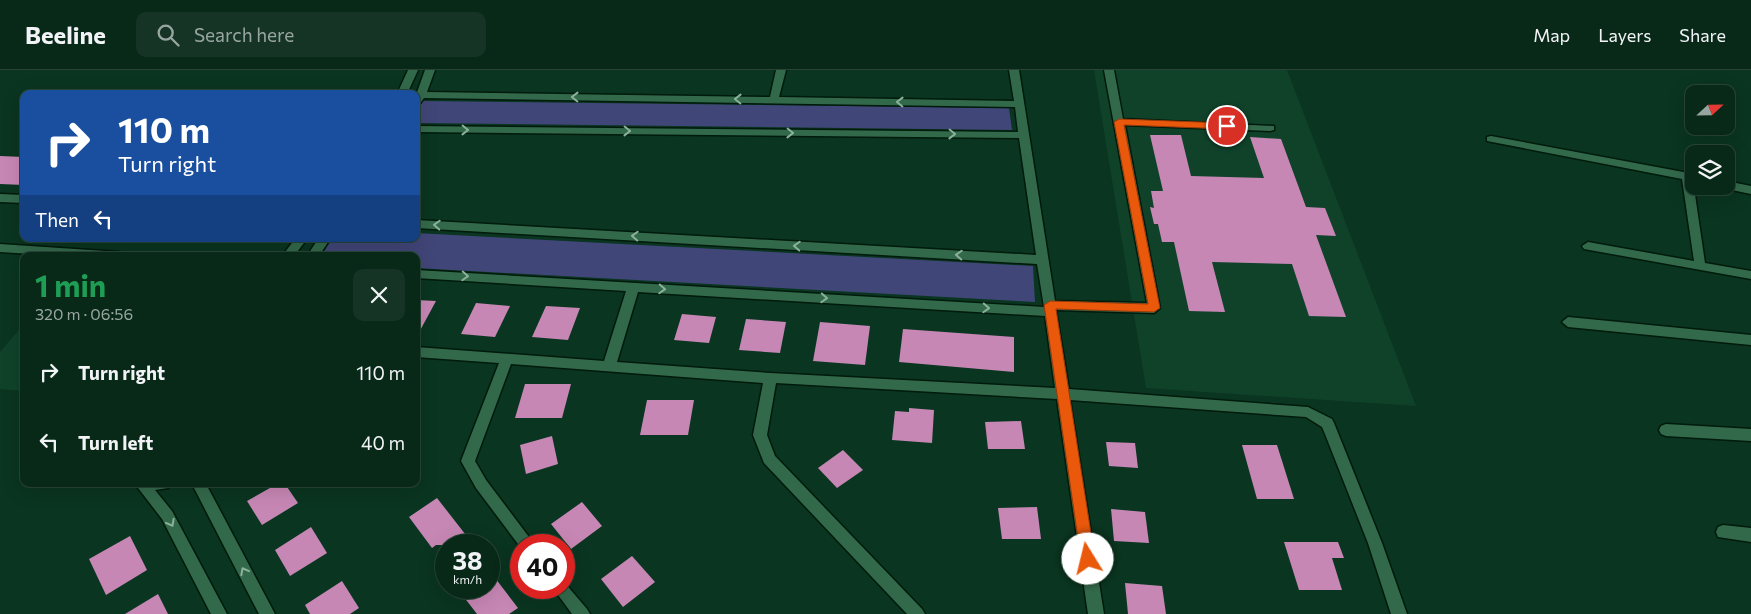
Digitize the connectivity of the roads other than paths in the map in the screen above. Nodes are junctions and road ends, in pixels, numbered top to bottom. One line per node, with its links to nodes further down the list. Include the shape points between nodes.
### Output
1 (413, 70): 6 (street)
2 (430, 70): 7 (street)
3 (782, 70): 9 (street)
4 (1014, 70): 10 (street)
5 (1109, 70): 11 (street)
6 (404, 90)
7 (420, 96)
8 (420, 99): 9 (street, one-way to 8)
9 (774, 100): 10 (street, one-way to 9)
10 (1019, 104): 14 (street)
11 (1119, 122): 12 (street); 33 (street, via 1154,308)
12 (1270, 128)
13 (420, 129): 14 (street, one-way to 14)
14 (1024, 135): 28 (street)
15 (1491, 139): 16 (street)
16 (1685, 176)
17 (1735, 187): 18 (street)
18 (1751, 190)
19 (1693, 195): 29 (street)
20 (0, 198): 21 (street)
21 (20, 199)
22 (420, 224): 28 (street, one-way to 22)
23 (299, 242): 27 (street)
24 (1588, 246): 29 (street)
25 (0, 248): 26 (street)
26 (60, 252)
27 (291, 252)
28 (1043, 260): 33 (street)
29 (1700, 265): 31 (street)
30 (420, 274): 32 (street, one-way to 32)
31 (1751, 275)
32 (634, 287): 33 (street, one-way to 33); 38 (street)
33 (1050, 308): 40 (street)
34 (1568, 322): 35 (street)
35 (1751, 340)
36 (420, 352): 37 (street)
37 (507, 358): 38 (street); 46 (street, via 468,461 481,484)
38 (609, 366): 39 (street)
39 (770, 378): 40 (street); 52 (street, via 760,435 769,459)
40 (1063, 394): 53 (street); 54 (street, via 1308,412 1320,417 1332,434)
41 (1666, 430): 42 (street)
42 (1751, 435)
43 (145, 487): 49 (street, one-way to 49, via 167,515)
44 (201, 487): 50 (street, one-way to 44)
45 (1723, 532): 47 (street)
46 (520, 534)
47 (1751, 535)
48 (570, 599): 51 (street)
49 (219, 614)
50 (267, 614)
51 (582, 614)
52 (917, 614)
53 (1096, 614)
54 (1399, 614)

